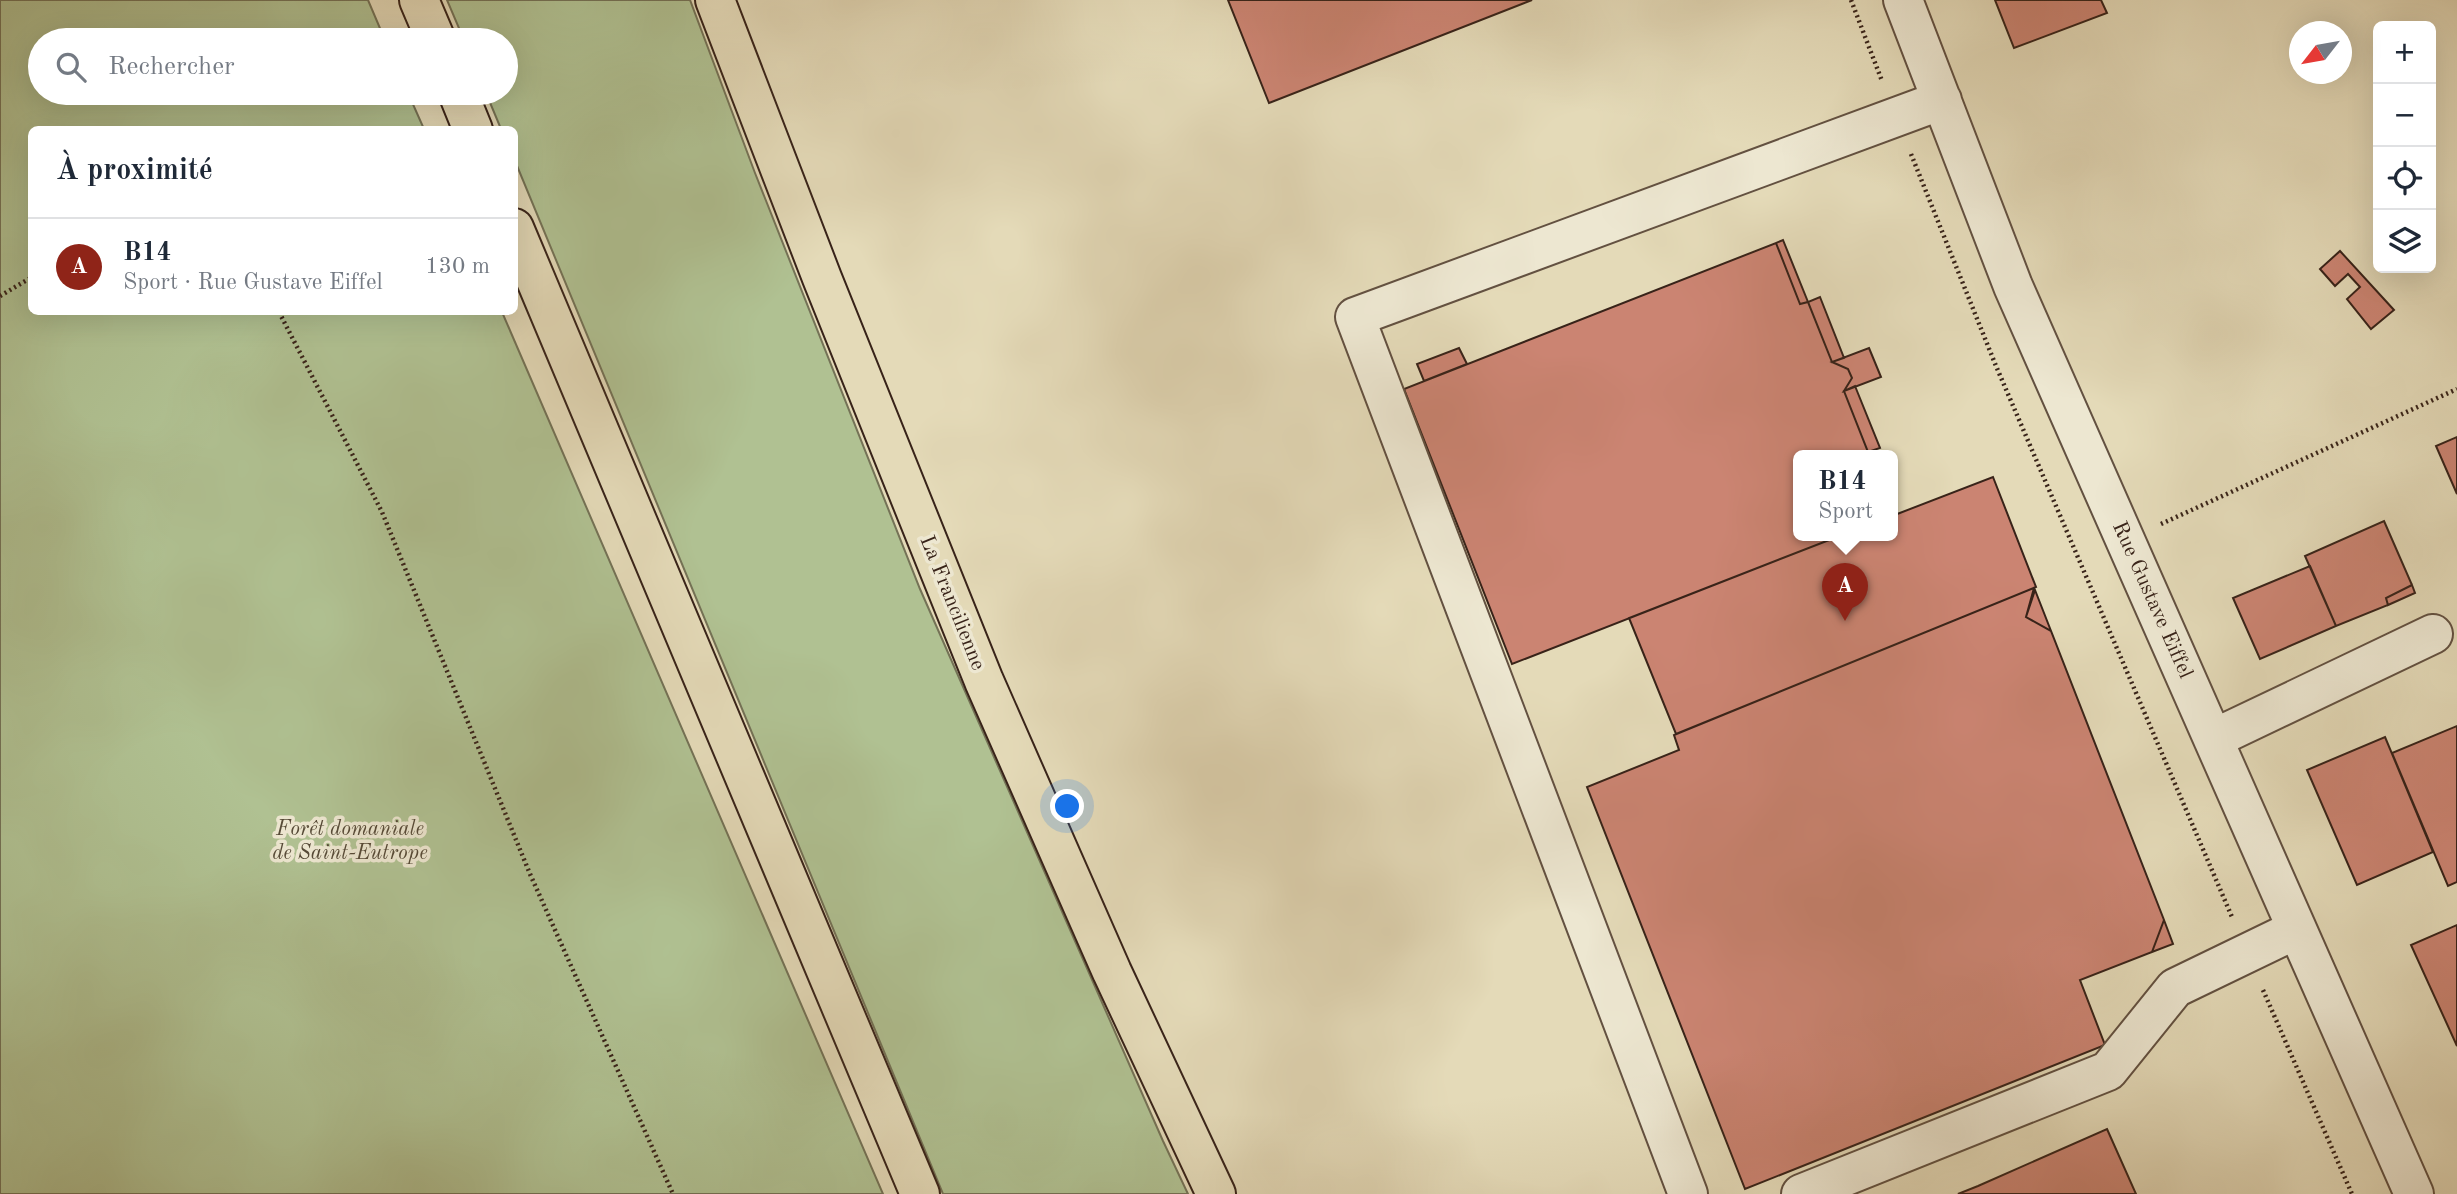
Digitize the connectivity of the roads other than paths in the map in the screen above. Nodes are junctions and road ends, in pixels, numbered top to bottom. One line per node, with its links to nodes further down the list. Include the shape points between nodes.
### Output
1 (419, 0): 4 (highway)
2 (715, 0): 13 (highway, La Francilienne, via 984,681)
3 (1903, 0): 5 (street, Rue Gustave Eiffel)
4 (431, 28)
5 (1942, 100): 10 (street, Rue Gustave Eiffel, via 2013,286); 14 (street, via 1355,317)
6 (463, 105): 7 (highway)
7 (471, 126)
8 (518, 238): 12 (highway)
9 (2432, 634): 10 (street)
10 (2213, 738): 11 (street, Rue Gustave Eiffel)
11 (2297, 929): 15 (street, via 2175,988 2108,1071); 16 (street, Rue Gustave Eiffel)
12 (920, 1194)
13 (1216, 1194)
14 (1688, 1194)
15 (1801, 1194)
16 (2414, 1194)

